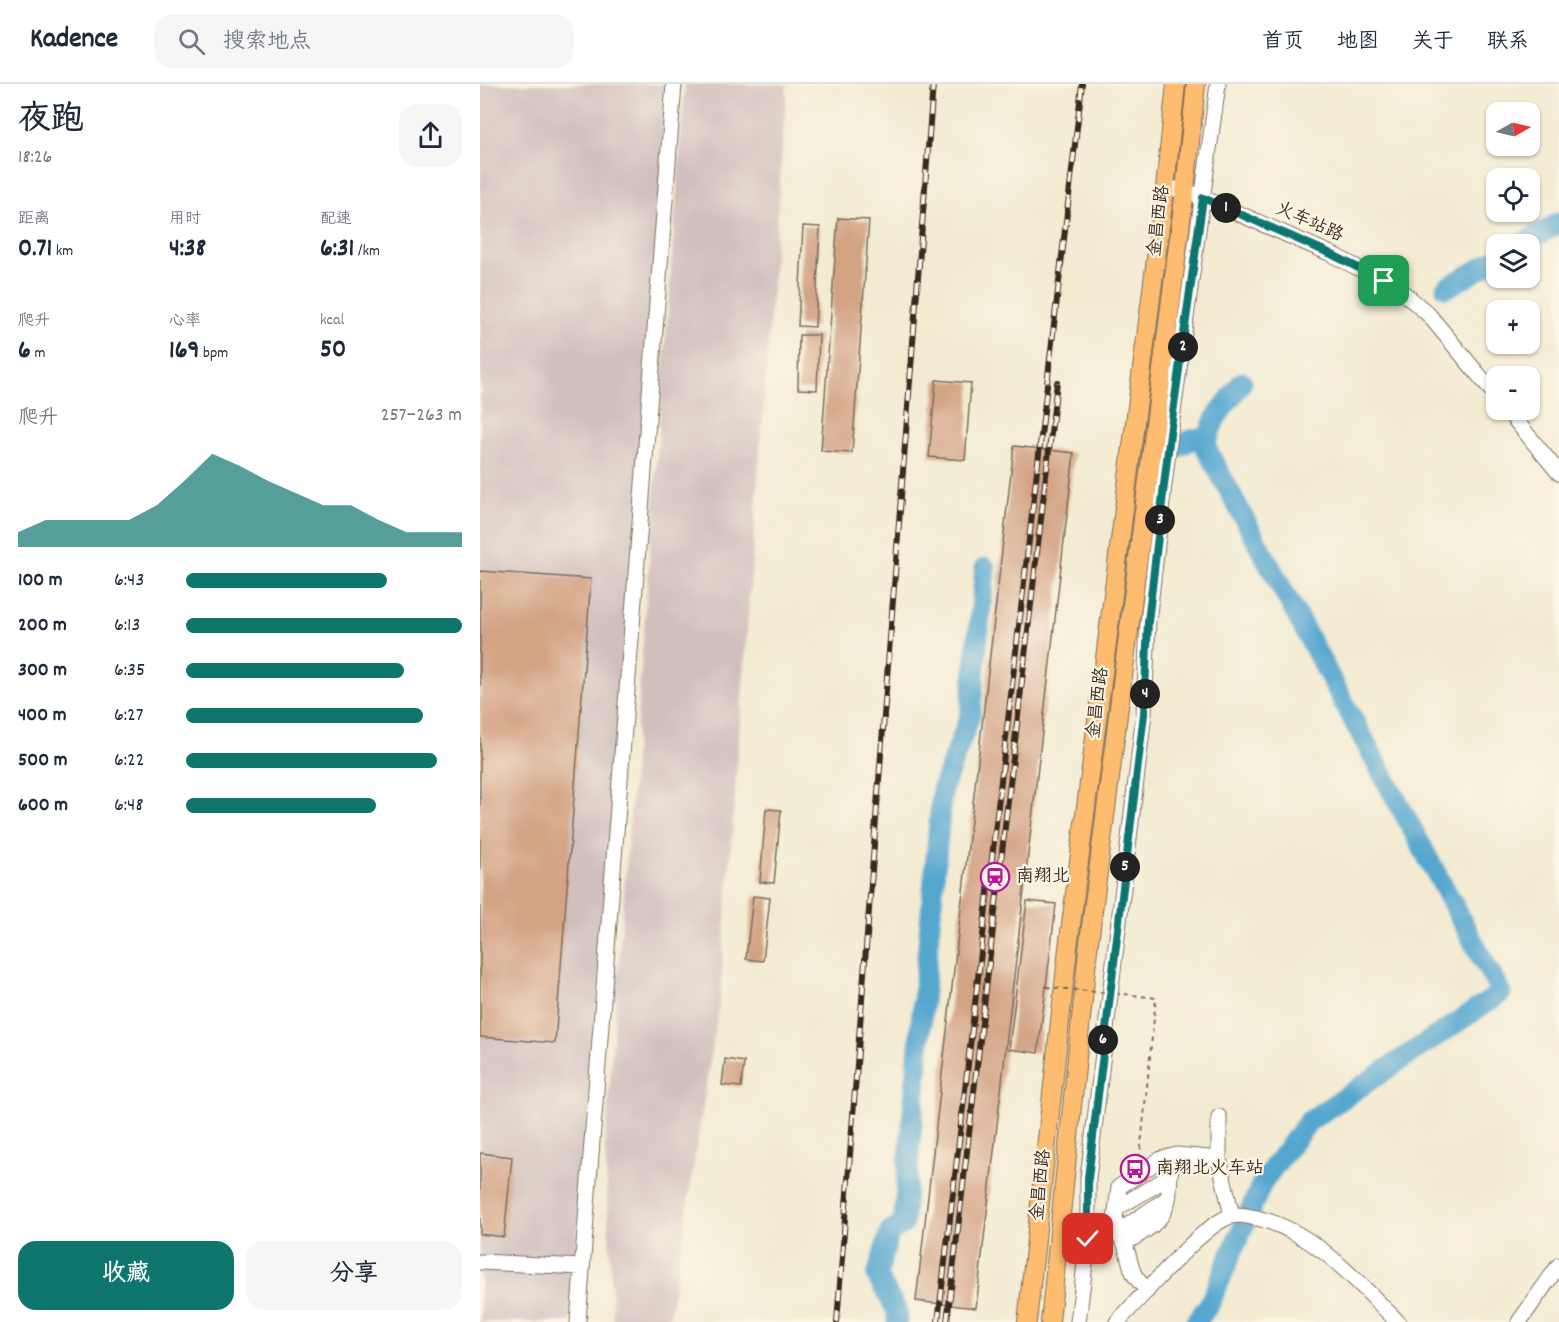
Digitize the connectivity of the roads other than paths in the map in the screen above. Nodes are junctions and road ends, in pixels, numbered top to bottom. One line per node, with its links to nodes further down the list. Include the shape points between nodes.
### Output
1 (674, 84): 20 (street)
2 (1176, 84): 5 (main road, 金昌西路)
3 (1196, 84): 6 (main road, 金昌西路)
4 (1218, 84): 7 (street)
5 (1165, 188): 6 (street, 火车站路); 23 (main road, 金昌西路, via 1068,948)
6 (1185, 190): 7 (street, 火车站路); 24 (main road, 金昌西路, via 1088,950)
7 (1203, 198): 8 (street, 火车站路, via 1329,253 1399,289 1428,314); 25 (street, via 1148,622 1144,714 1088,1178 1088,1239)
8 (1486, 384)
9 (1515, 420): 10 (street)
10 (1559, 472)
11 (1219, 1117): 13 (street)
12 (1177, 1155): 13 (street); 14 (street, via 1169,1167); 15 (street, via 1161,1159 1119,1188)
13 (1219, 1159): 16 (street)
14 (1169, 1177): 15 (street); 17 (street, via 1164,1215 1150,1228)
15 (1117, 1208): 17 (street, via 1114,1228)
16 (1235, 1215): 21 (street, via 1204,1234); 27 (street, via 1268,1221 1304,1236)
17 (1121, 1237): 21 (street, via 1133,1273)
18 (480, 1262): 20 (street)
19 (1559, 1265): 28 (street)
20 (582, 1267): 22 (street)
21 (1148, 1291): 26 (street)
22 (578, 1322)
23 (1027, 1322)
24 (1050, 1322)
25 (1078, 1322)
26 (1117, 1322)
27 (1398, 1322)
28 (1519, 1322)

